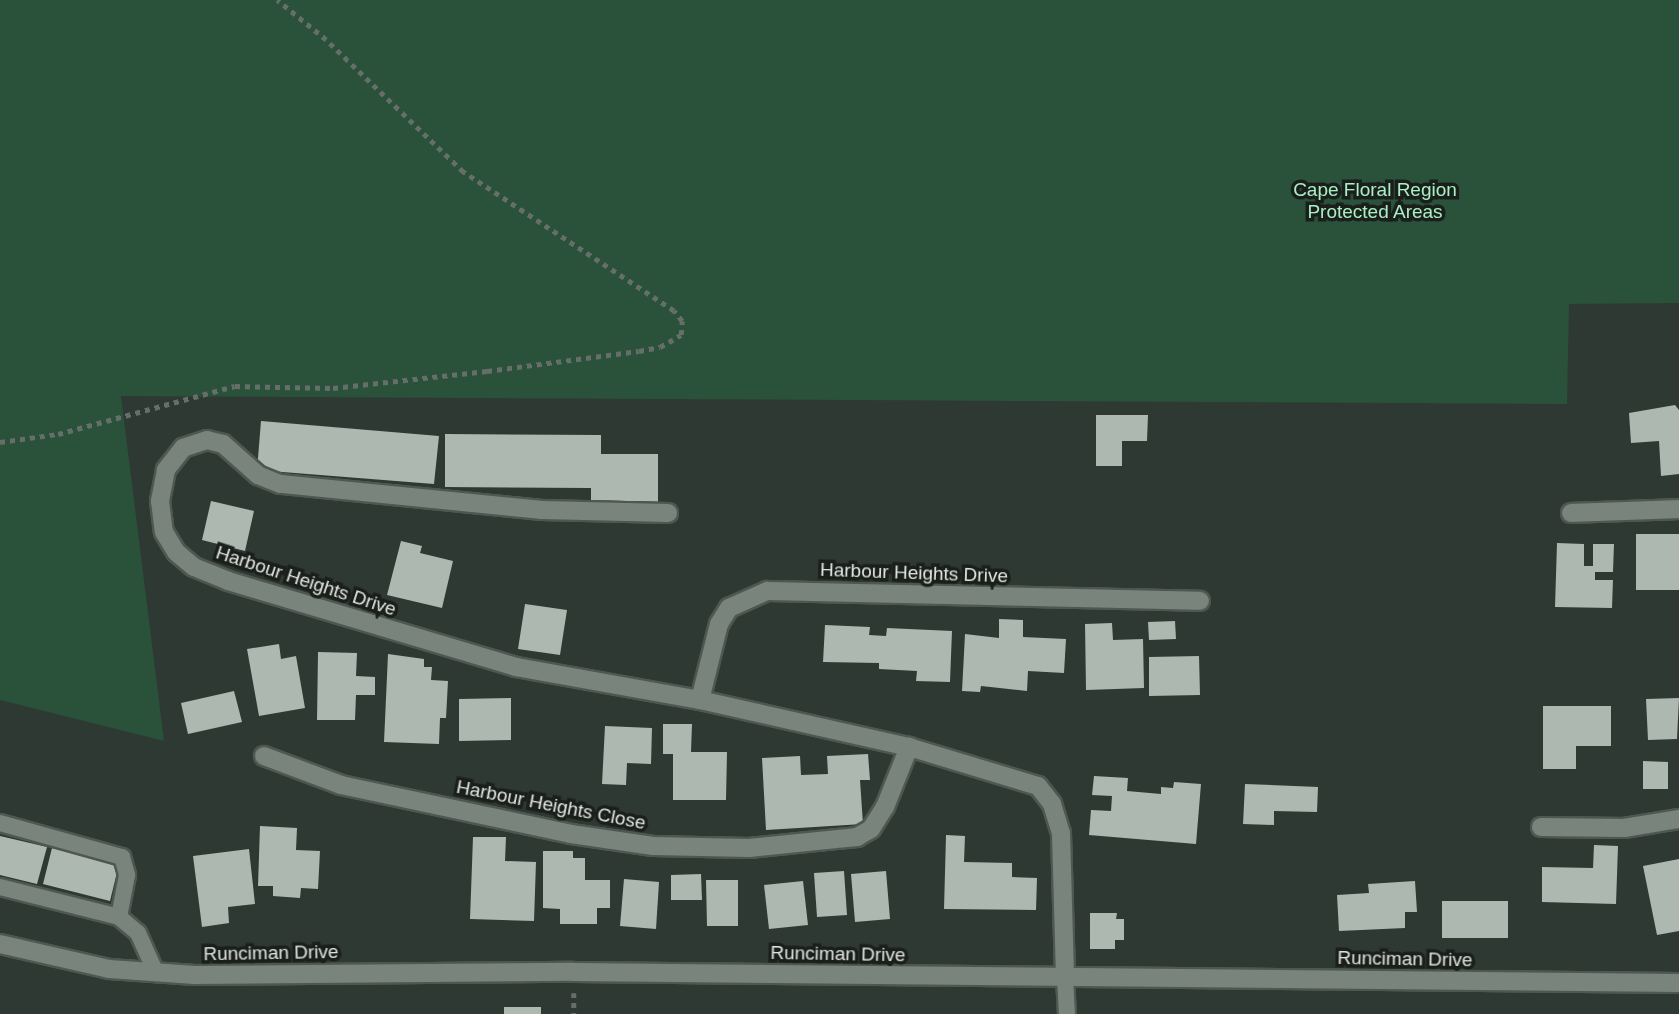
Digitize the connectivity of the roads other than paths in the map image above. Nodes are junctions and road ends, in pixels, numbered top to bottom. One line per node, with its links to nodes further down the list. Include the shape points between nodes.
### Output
1 (1679, 509): 3 (street)
2 (668, 513): 5 (street, Harbour Heights Drive, via 542,510 280,484 258,475 223,444 207,440 183,448 166,470 160,501 164,532 176,552 228,581 516,667)
3 (1571, 513)
4 (1200, 601): 5 (street, Harbour Heights Drive, via 767,591 729,608 719,624)
5 (700, 700): 6 (street, Harbour Heights Drive)
6 (909, 747): 7 (street, Harbour Heights Close, via 871,829 857,837 749,848 653,846 571,834 341,785); 15 (street, Harbour Heights Drive, via 1011,775 1038,786 1052,804 1061,833 1065,880)
7 (264, 756)
8 (1679, 819): 10 (street, via 1624,828)
9 (0, 824): 12 (lane, via 122,857 127,875)
10 (1541, 827)
11 (0, 887): 12 (lane)
12 (119, 917): 14 (lane, via 138,933)
13 (0, 944): 14 (street, Runciman Drive, via 109,969)
14 (156, 973): 15 (street, Runciman Drive)
15 (1065, 977): 16 (street, Runciman Drive); 17 (lane)
16 (1679, 983)
17 (1067, 1014)

